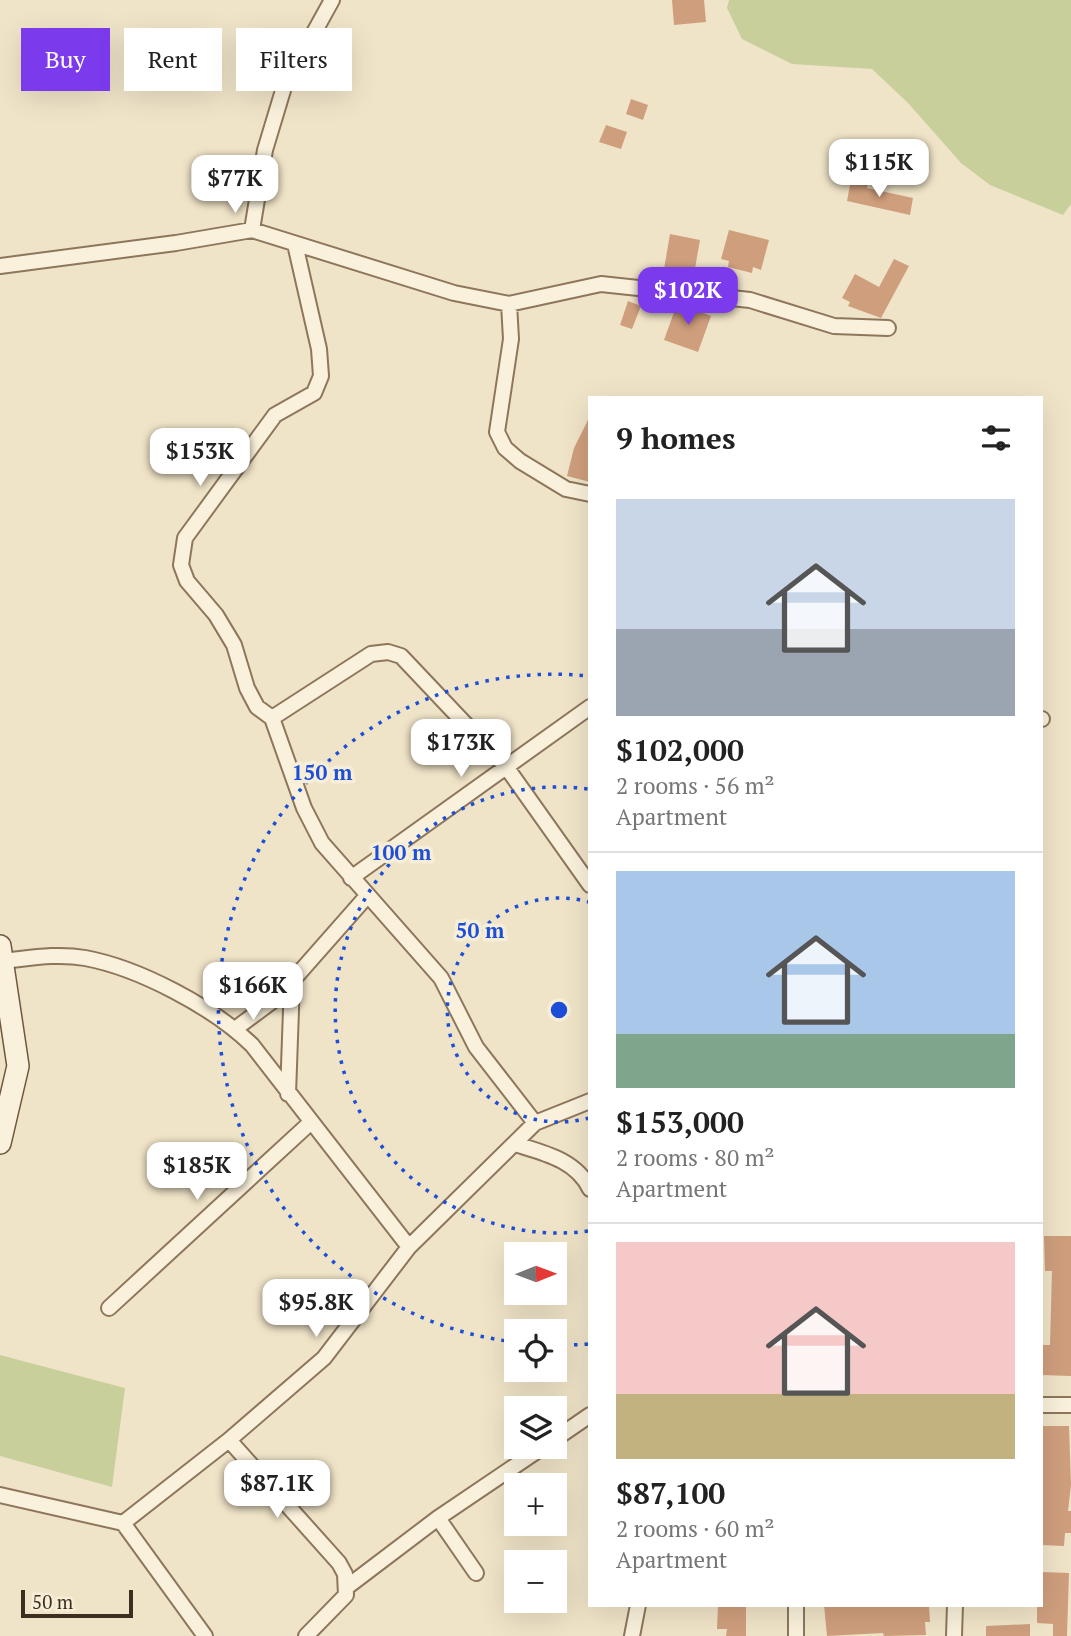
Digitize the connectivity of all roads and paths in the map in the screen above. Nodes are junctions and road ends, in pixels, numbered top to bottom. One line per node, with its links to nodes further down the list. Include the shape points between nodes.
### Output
1 (332, 0): 2 (street, via 284,87 265,150)
2 (252, 230): 3 (street); 4 (street)
3 (295, 244): 5 (street, via 454,293); 9 (street, via 321,376 314,393 275,415 185,538 181,565 187,581 234,645 257,707)
4 (0, 265)
5 (509, 304): 6 (street, via 601,284 750,300 834,326); 7 (street, via 511,339 497,432 505,448 520,461 566,489)
6 (887, 328)
7 (588, 494)
8 (588, 708): 10 (street)
9 (272, 718): 10 (street, via 371,654 388,652 401,656); 11 (street, via 304,808 322,843)
10 (507, 768): 11 (street); 12 (street)
11 (351, 878): 13 (street)
12 (588, 882)
13 (366, 896): 15 (street); 20 (street, via 405,933 441,978 476,1048)
14 (2, 953): 16 (street, via 86,958 196,1001); 21 (street, via 18,1066)
15 (292, 982): 16 (street); 17 (street)
16 (235, 1029): 17 (street)
17 (288, 1094): 19 (street)
18 (588, 1102): 20 (street)
19 (310, 1123): 24 (street); 25 (street)
20 (534, 1123): 22 (street)
21 (0, 1143)
22 (515, 1144): 23 (street, via 568,1163); 24 (street)
23 (588, 1185)
24 (409, 1247): 30 (street, via 324,1358)
25 (109, 1307)
26 (1043, 1405): 27 (street)
27 (1071, 1405)
28 (588, 1416): 29 (street)
29 (567, 1431)
30 (229, 1440): 34 (street); 36 (street, via 339,1563)
31 (525, 1459): 33 (street)
32 (0, 1495): 34 (street)
33 (438, 1518): 35 (street); 36 (street)
34 (123, 1523): 40 (street)
35 (476, 1573)
36 (347, 1587): 41 (street, via 346,1595)
37 (638, 1607): 42 (street)
38 (796, 1607): 43 (street)
39 (955, 1607): 44 (street)
40 (205, 1636)
41 (306, 1636)
42 (632, 1636)
43 (796, 1636)
44 (954, 1636)

